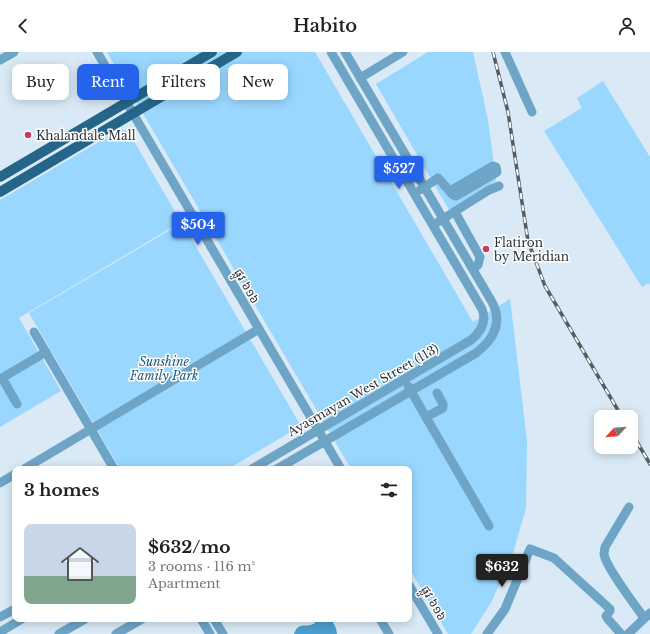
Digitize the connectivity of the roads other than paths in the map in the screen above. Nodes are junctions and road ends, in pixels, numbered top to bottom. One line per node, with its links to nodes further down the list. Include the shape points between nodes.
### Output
1 (14, 52): 9 (street)
2 (97, 52): 13 (street, ផ្លូវ ៦១៦)
3 (212, 52): 13 (main road)
4 (237, 52): 15 (main road)
5 (331, 52): 12 (street)
6 (345, 52): 10 (street)
7 (404, 52): 10 (street)
8 (505, 52): 14 (street)
9 (0, 60)
10 (360, 78): 11 (street)
11 (368, 92): 12 (street); 18 (street)
12 (358, 98): 21 (street)
13 (127, 103): 15 (street, ផ្លូវ ៦១៦); 16 (main road)
14 (532, 112)
15 (133, 113): 20 (main road); 26 (street, ផ្លូវ ៦១៦)
16 (0, 177)
17 (499, 186): 22 (street)
18 (425, 187): 19 (street, via 438,178); 21 (street); 23 (street)
19 (450, 191)
20 (0, 192)
21 (414, 194): 24 (street)
22 (455, 212): 23 (street); 25 (street, via 480,257 478,265)
23 (443, 219): 24 (street); 25 (street)
24 (433, 226): 29 (street, Ayasmayan West Street (113), via 482,309 484,322 480,332 471,340)
25 (473, 269): 30 (street, Ayasmayan West Street (113), via 496,308 495,330 492,337 481,349)
26 (259, 329): 34 (street); 35 (street, ផ្លូវ ៦១៦)
27 (34, 332): 28 (street)
28 (46, 352): 32 (street, via 2,378); 34 (street)
29 (404, 379): 30 (street); 35 (street, Ayasmayan West Street (113))
30 (411, 391): 33 (street); 36 (street, Ayasmayan West Street (113))
31 (437, 393): 33 (street, via 444,404 443,408)
32 (17, 404)
33 (426, 417): 45 (street)
34 (91, 429): 37 (street); 38 (street)
35 (318, 430): 36 (street, ផ្លូវ ៦១៦); 39 (street, Ayasmayan West Street (113))
36 (325, 441): 40 (street, Ayasmayan West Street (113)); 41 (street, ផ្លូវ ៦១៦)
37 (29, 466)
38 (112, 466)
39 (257, 466)
40 (282, 466)
41 (339, 466)
42 (12, 476): 43 (street)
43 (0, 483)
44 (629, 507): 48 (street, via 604,553 606,562 624,591)
45 (489, 526)
46 (412, 590): 62 (street, ផ្លូវ ៦១៦)
47 (12, 611): 49 (street)
48 (647, 616): 65 (street)
49 (0, 617)
50 (17, 622): 56 (street)
51 (80, 622): 57 (street)
52 (137, 622): 58 (street)
53 (204, 622): 59 (street)
54 (216, 622): 60 (street)
55 (382, 622): 61 (street)
56 (0, 632)
57 (59, 634)
58 (116, 634)
59 (210, 634)
60 (223, 634)
61 (389, 634)
62 (438, 634)
63 (487, 634): 64 (street, via 505,609 530,549 554,558 610,609 606,616)
64 (621, 634)
65 (628, 634)

